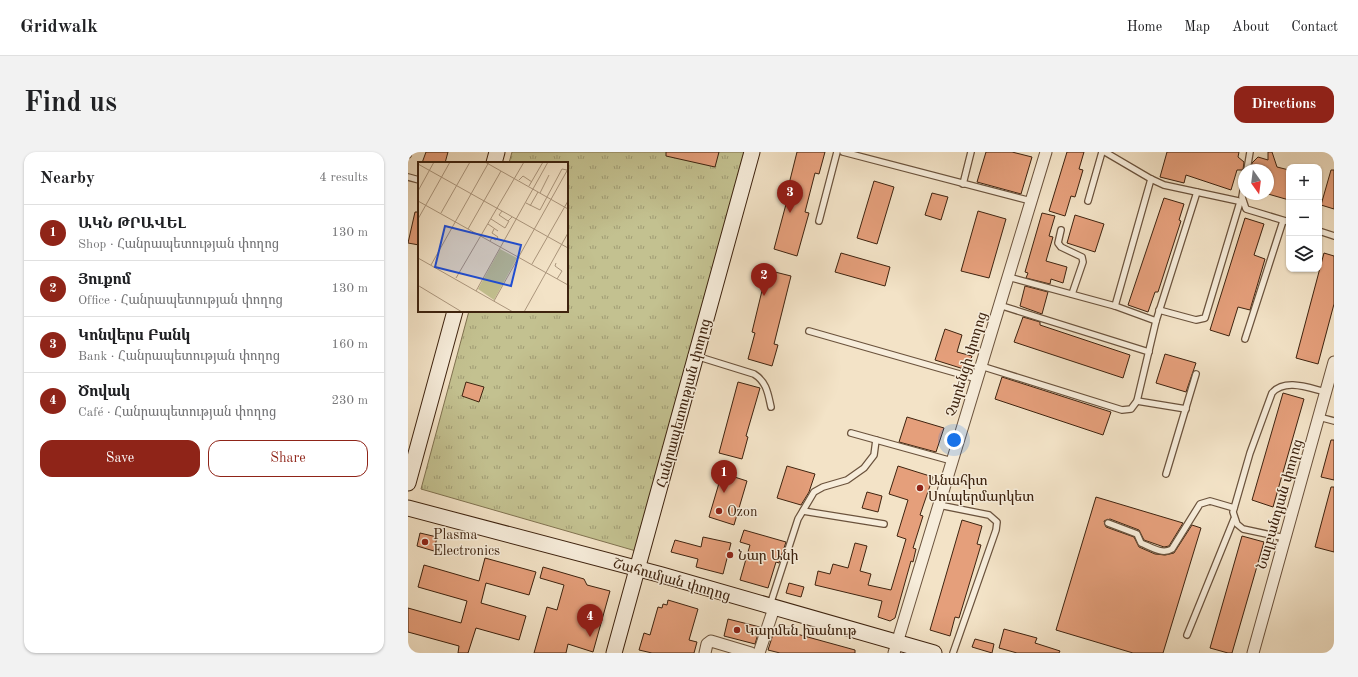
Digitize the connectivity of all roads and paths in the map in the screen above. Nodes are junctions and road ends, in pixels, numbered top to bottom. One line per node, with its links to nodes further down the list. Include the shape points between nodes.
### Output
1 (752, 152): 32 (street, Հանրապետության փողոց)
2 (837, 152): 17 (lane)
3 (843, 152): 12 (lane)
4 (971, 152): 12 (lane)
5 (1046, 152): 15 (street, Չարենցի փողոց)
6 (1103, 152): 10 (lane); 14 (lane)
7 (1250, 152): 8 (lane)
8 (1247, 164)
9 (408, 177): 11 (lane)
10 (1150, 179): 13 (lane, via 1164,185); 25 (lane)
11 (418, 180)
12 (963, 184): 15 (lane)
13 (1197, 192): 16 (lane); 26 (lane)
14 (1088, 201)
15 (1031, 202): 22 (street, Չարենցի փողոց)
16 (1241, 202): 18 (lane, via 1246,209); 26 (lane, via 1205,318 1196,320)
17 (819, 221)
18 (1286, 221): 30 (lane)
19 (1061, 230): 23 (lane, via 1058,243 1082,257 1083,262)
20 (1322, 232): 21 (lane)
21 (1334, 236)
22 (1008, 277): 23 (lane); 24 (street, Չարենցի փողոց)
23 (1072, 294): 25 (lane)
24 (999, 305): 31 (lane); 34 (street, Չարենցի փողոց)
25 (1115, 306): 28 (lane)
26 (1159, 310): 28 (lane)
27 (455, 312): 47 (street)
28 (1156, 321): 31 (lane)
29 (809, 331): 36 (lane)
30 (1245, 339)
31 (1149, 352): 38 (lane)
32 (696, 356): 39 (lane, via 761,378); 56 (street, Հանրապետության փողոց)
33 (1334, 362): 37 (street, Նալբանդյան փողոց)
34 (981, 366): 36 (street, Չարենցի փողոց); 38 (lane, via 1122,410 1131,409)
35 (1196, 374): 40 (lane)
36 (977, 379): 45 (street, Չարենցի փողոց)
37 (1326, 392): 41 (street, Նալբանդյան փողոց); 50 (lane, via 1290,384 1277,387 1272,393 1250,453)
38 (1137, 401): 40 (lane)
39 (771, 407)
40 (1186, 409): 46 (lane)
41 (1319, 417): 42 (lane); 55 (street, Նալբանդյան փողոց)
42 (1334, 421)
43 (851, 433): 44 (lane)
44 (876, 440): 45 (lane); 51 (lane, via 874,455 864,468 847,480 814,492)
45 (952, 461): 48 (street, Չարենցի փողոց)
46 (1166, 474)
47 (408, 483)
48 (938, 505): 59 (street, Չարենցի փողոց); 65 (lane, via 989,515 997,522)
49 (408, 508): 56 (street, Շահումյան փողոց)
50 (1234, 508): 52 (lane); 53 (lane, via 1210,501 1200,504 1168,552 1161,552 1141,543 1137,534)
51 (803, 511): 54 (lane); 57 (lane, via 798,519)
52 (1234, 519): 55 (lane, via 1243,529); 58 (lane)
53 (1108, 523)
54 (884, 524)
55 (1285, 538): 66 (street, Նալբանդյան փողոց)
56 (638, 568): 57 (street, Շահումյան փողոց); 60 (street, Հանրապետության փողոց)
57 (772, 607): 59 (street, Շահումյան փողոց); 63 (street)
58 (1187, 635)
59 (895, 648): 64 (street, Շահումյան փողոց)
60 (614, 653)
61 (705, 653): 62 (street, via 707,644 711,641)
62 (751, 653)
63 (759, 653)
64 (934, 653)
65 (953, 653)
66 (1253, 653)

